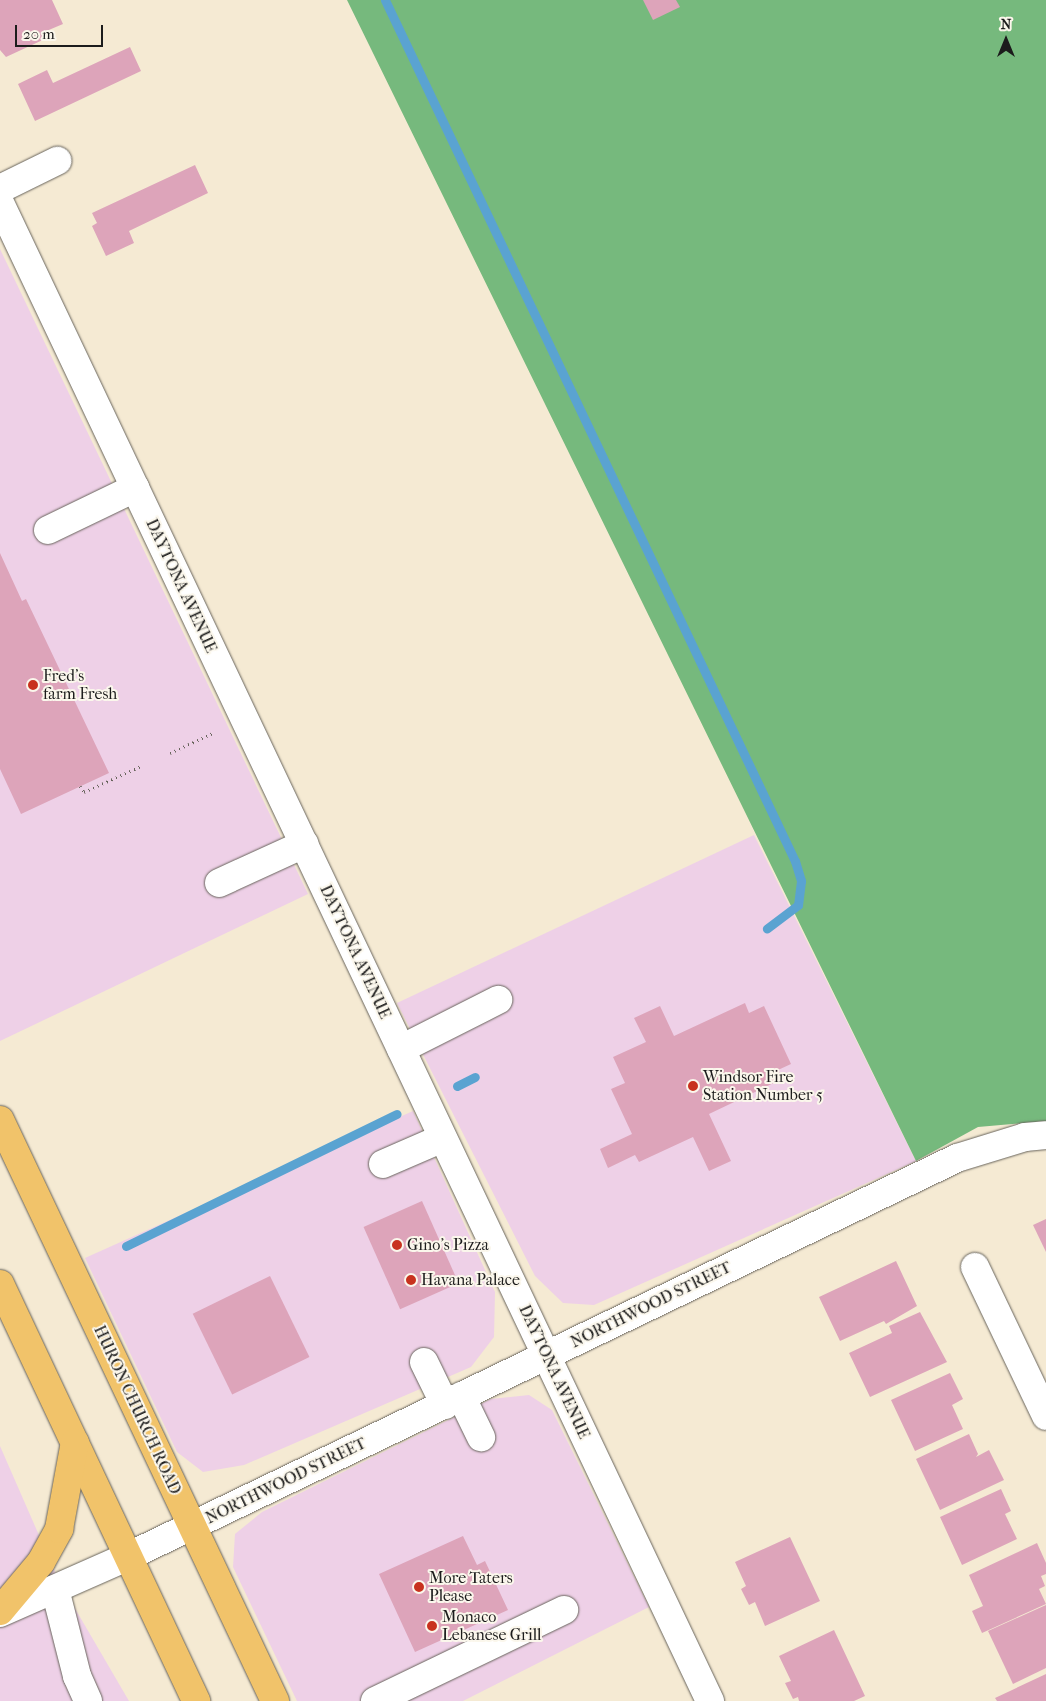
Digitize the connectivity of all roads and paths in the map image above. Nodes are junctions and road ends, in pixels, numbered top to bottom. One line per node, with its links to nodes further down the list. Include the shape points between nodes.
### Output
1 (57, 161): 2 (street)
2 (0, 189)
3 (0, 204): 4 (street, DAYTONA AVENUE)
4 (6, 231): 5 (street, DAYTONA AVENUE)
5 (135, 488): 6 (street); 11 (street, DAYTONA AVENUE)
6 (48, 530)
7 (213, 733): 8 (path)
8 (170, 753)
9 (141, 766): 10 (path, via 84,792)
10 (80, 786)
11 (304, 844): 12 (street); 14 (street, DAYTONA AVENUE)
12 (219, 883)
13 (498, 1000): 14 (street)
14 (401, 1049): 17 (street, DAYTONA AVENUE)
15 (0, 1120): 27 (highway, HURON CHURCH ROAD)
16 (1046, 1135): 21 (street, NORTHWOOD STREET, via 1026,1137 957,1158)
17 (443, 1138): 18 (street); 21 (street, DAYTONA AVENUE)
18 (383, 1164)
19 (975, 1266): 24 (street)
20 (0, 1284): 26 (highway)
21 (546, 1356): 23 (street, NORTHWOOD STREET); 36 (street, DAYTONA AVENUE)
22 (424, 1362): 23 (street)
23 (453, 1401): 25 (street); 27 (street, NORTHWOOD STREET)
24 (1046, 1416)
25 (481, 1437)
26 (75, 1442): 28 (highway); 31 (highway, via 59,1529 41,1562)
27 (192, 1526): 28 (street, NORTHWOOD STREET); 34 (highway, HURON CHURCH ROAD)
28 (127, 1558): 29 (street, NORTHWOOD STREET); 33 (highway)
29 (55, 1589): 31 (street, NORTHWOOD STREET); 32 (street, via 77,1676)
30 (564, 1610): 35 (street)
31 (0, 1612)
32 (88, 1701)
33 (196, 1701)
34 (274, 1701)
35 (375, 1701)
36 (710, 1701)

